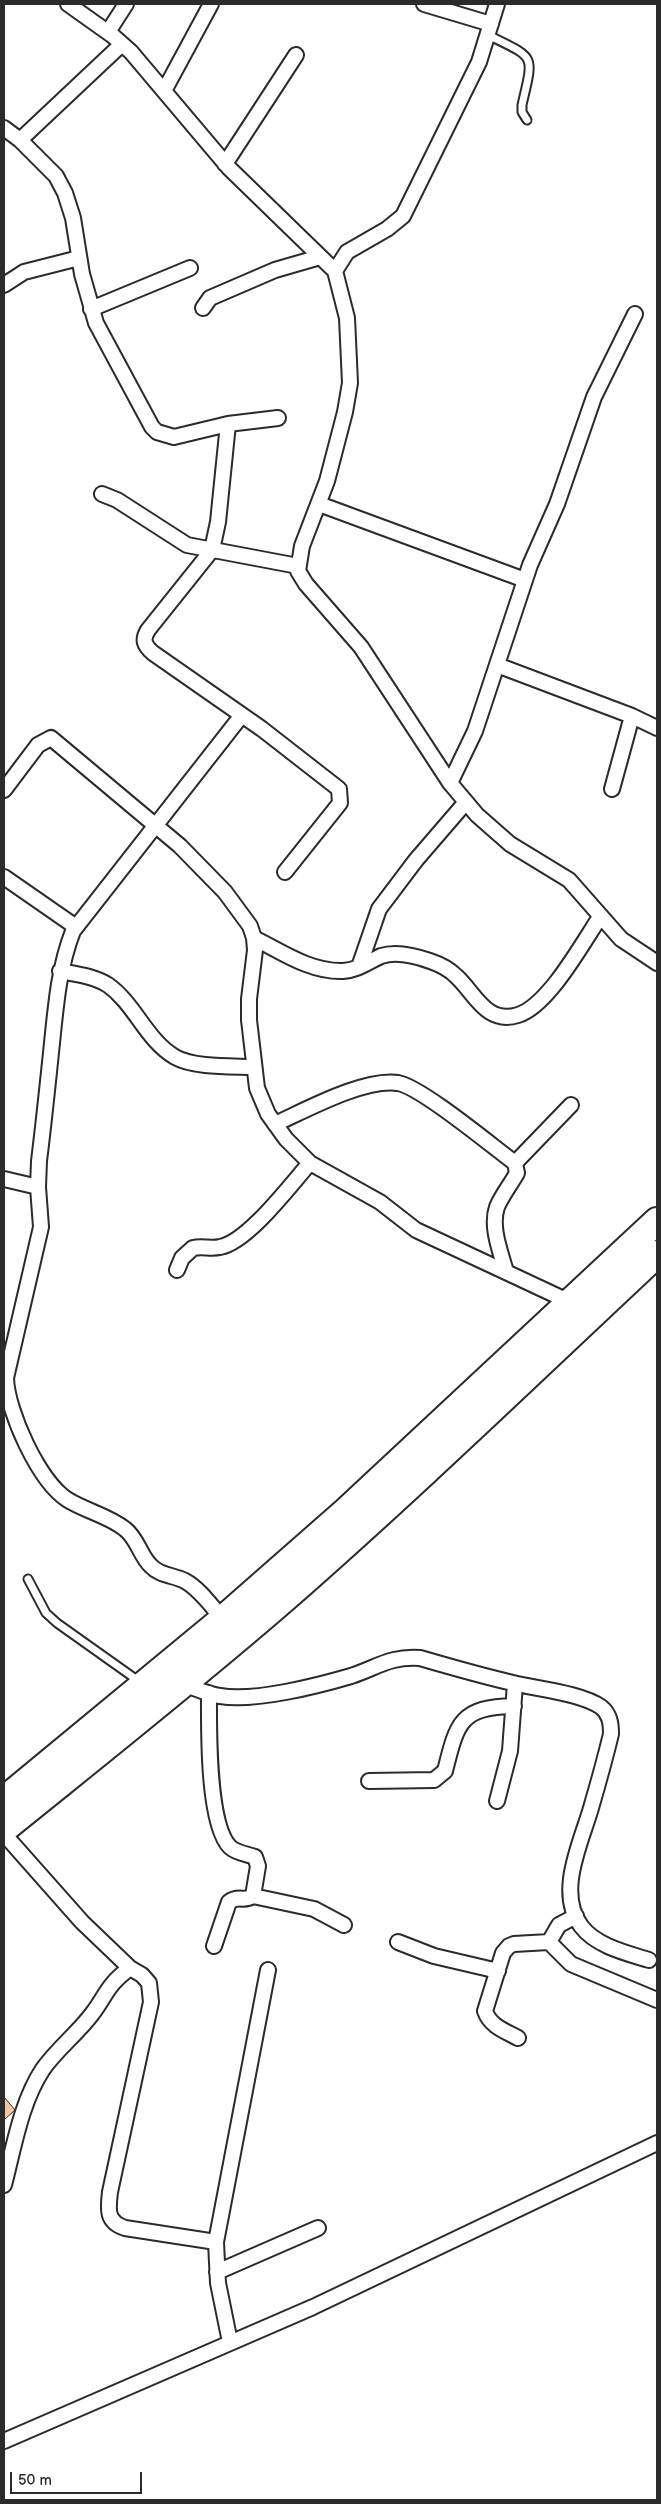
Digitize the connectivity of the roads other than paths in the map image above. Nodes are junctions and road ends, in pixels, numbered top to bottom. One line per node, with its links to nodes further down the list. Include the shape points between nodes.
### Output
1 (68, 4): 7 (street)
2 (126, 4): 7 (street)
3 (211, 4): 10 (street)
4 (424, 4): 6 (street)
5 (498, 4): 6 (street)
6 (490, 30): 11 (lane, via 530,61 522,105); 18 (street, via 479,62 403,216 347,252)
7 (108, 32): 8 (street)
8 (122, 44): 10 (street); 13 (street)
9 (296, 55): 14 (street)
10 (164, 91): 14 (street)
11 (527, 120)
12 (4, 128): 13 (street)
13 (20, 140): 16 (street, via 56,176 65,193)
14 (225, 164): 15 (street)
15 (320, 257): 18 (street); 20 (street, via 275,270 210,298)
16 (79, 258): 19 (street, via 24,272); 21 (street)
17 (190, 268): 21 (street)
18 (334, 271): 26 (street, via 347,318 350,383)
19 (4, 285)
20 (203, 308)
21 (91, 309): 24 (street, via 157,432 174,437)
22 (634, 314): 29 (street, via 594,397 557,504)
23 (278, 418): 24 (street)
24 (228, 424): 27 (street)
25 (102, 494): 27 (street, via 117,500 173,538)
26 (319, 504): 28 (street, via 302,546); 29 (street)
27 (212, 550): 28 (street); 31 (street, via 148,630 144,642 152,653)
28 (298, 566): 34 (street, via 306,584 361,647)
29 (525, 580): 30 (street)
30 (497, 665): 32 (street); 34 (street, via 475,732)
31 (242, 716): 38 (street); 39 (street, via 341,793 340,803)
32 (632, 716): 33 (street); 35 (street)
33 (657, 728)
34 (450, 782): 37 (street)
35 (612, 789)
36 (4, 790): 38 (street, via 38,745 51,738)
37 (466, 802): 41 (street, via 510,844 569,880); 45 (street, via 379,909)
38 (156, 824): 42 (street); 43 (street, via 225,892 241,911)
39 (284, 872)
40 (4, 877): 42 (street)
41 (600, 917): 44 (street, via 622,939); 45 (street, via 540,1003 508,1018 493,1015 468,992 458,976 432,961 392,954)
42 (76, 927): 46 (street)
43 (254, 938): 45 (street, via 307,965 344,971); 47 (street, via 249,999)
44 (657, 963)
45 (359, 968)
46 (60, 971): 47 (street, via 86,976 108,986 152,1038 175,1057 193,1062); 53 (street)
47 (254, 1067): 49 (street, via 257,1088)
48 (571, 1105): 51 (street)
49 (276, 1124): 50 (street, via 286,1139); 51 (street, via 340,1095 370,1086 398,1083 419,1093)
50 (310, 1162): 56 (street, via 262,1218 231,1243 221,1247 192,1248 182,1258); 57 (street, via 380,1202 416,1230)
51 (515, 1163): 57 (street, via 517,1173 500,1201 496,1216)
52 (4, 1180): 53 (street)
53 (38, 1187): 60 (street, via 39,1242 6,1378 7,1394 17,1424 55,1489 67,1500 125,1529 149,1565 156,1571 186,1582)
54 (657, 1221): 58 (highway)
55 (657, 1254): 61 (highway, via 385,1508)
56 (177, 1270)
57 (506, 1272): 58 (street)
58 (570, 1302): 60 (highway, via 353,1505)
59 (28, 1579): 63 (lane, via 46,1613)
60 (223, 1619): 63 (highway)
61 (184, 1684): 64 (street); 69 (highway)
62 (514, 1684): 64 (street, via 420,1658 404,1657 353,1675 276,1693 222,1696); 65 (street); 72 (street, via 587,1701 608,1714 611,1734 574,1864 571,1890)
63 (144, 1685): 67 (highway)
64 (209, 1693): 71 (street, via 209,1762 215,1803 222,1833 230,1847 255,1857 257,1861)
65 (514, 1706): 66 (street, via 479,1709 458,1727 445,1771 434,1780); 68 (street, via 510,1751)
66 (369, 1781)
67 (4, 1800)
68 (497, 1801)
69 (4, 1829)
70 (4, 1834): 78 (street, via 82,1922)
71 (253, 1896): 73 (street, via 314,1909); 76 (street, via 229,1902)
72 (576, 1916): 75 (street, via 559,1925); 77 (street, via 582,1927 598,1940)
73 (344, 1924)
74 (398, 1942): 80 (street, via 434,1956)
75 (548, 1942): 80 (street, via 509,1946 503,1953); 81 (street, via 571,1964)
76 (214, 1946)
77 (649, 1960)
78 (130, 1968): 84 (street, via 108,1988 92,2014 74,2031 36,2081); 86 (street, via 149,1983 151,2002 110,2192 110,2218 125,2228)
79 (268, 1970): 86 (street)
80 (498, 1972): 82 (street, via 485,2011 487,2018)
81 (657, 2000)
82 (518, 2038)
83 (657, 2144): 88 (street, via 313,2307)
84 (4, 2185)
85 (318, 2228): 87 (street)
86 (216, 2242): 87 (street)
87 (217, 2272): 88 (street)
88 (230, 2342): 89 (street)
89 (4, 2441)

